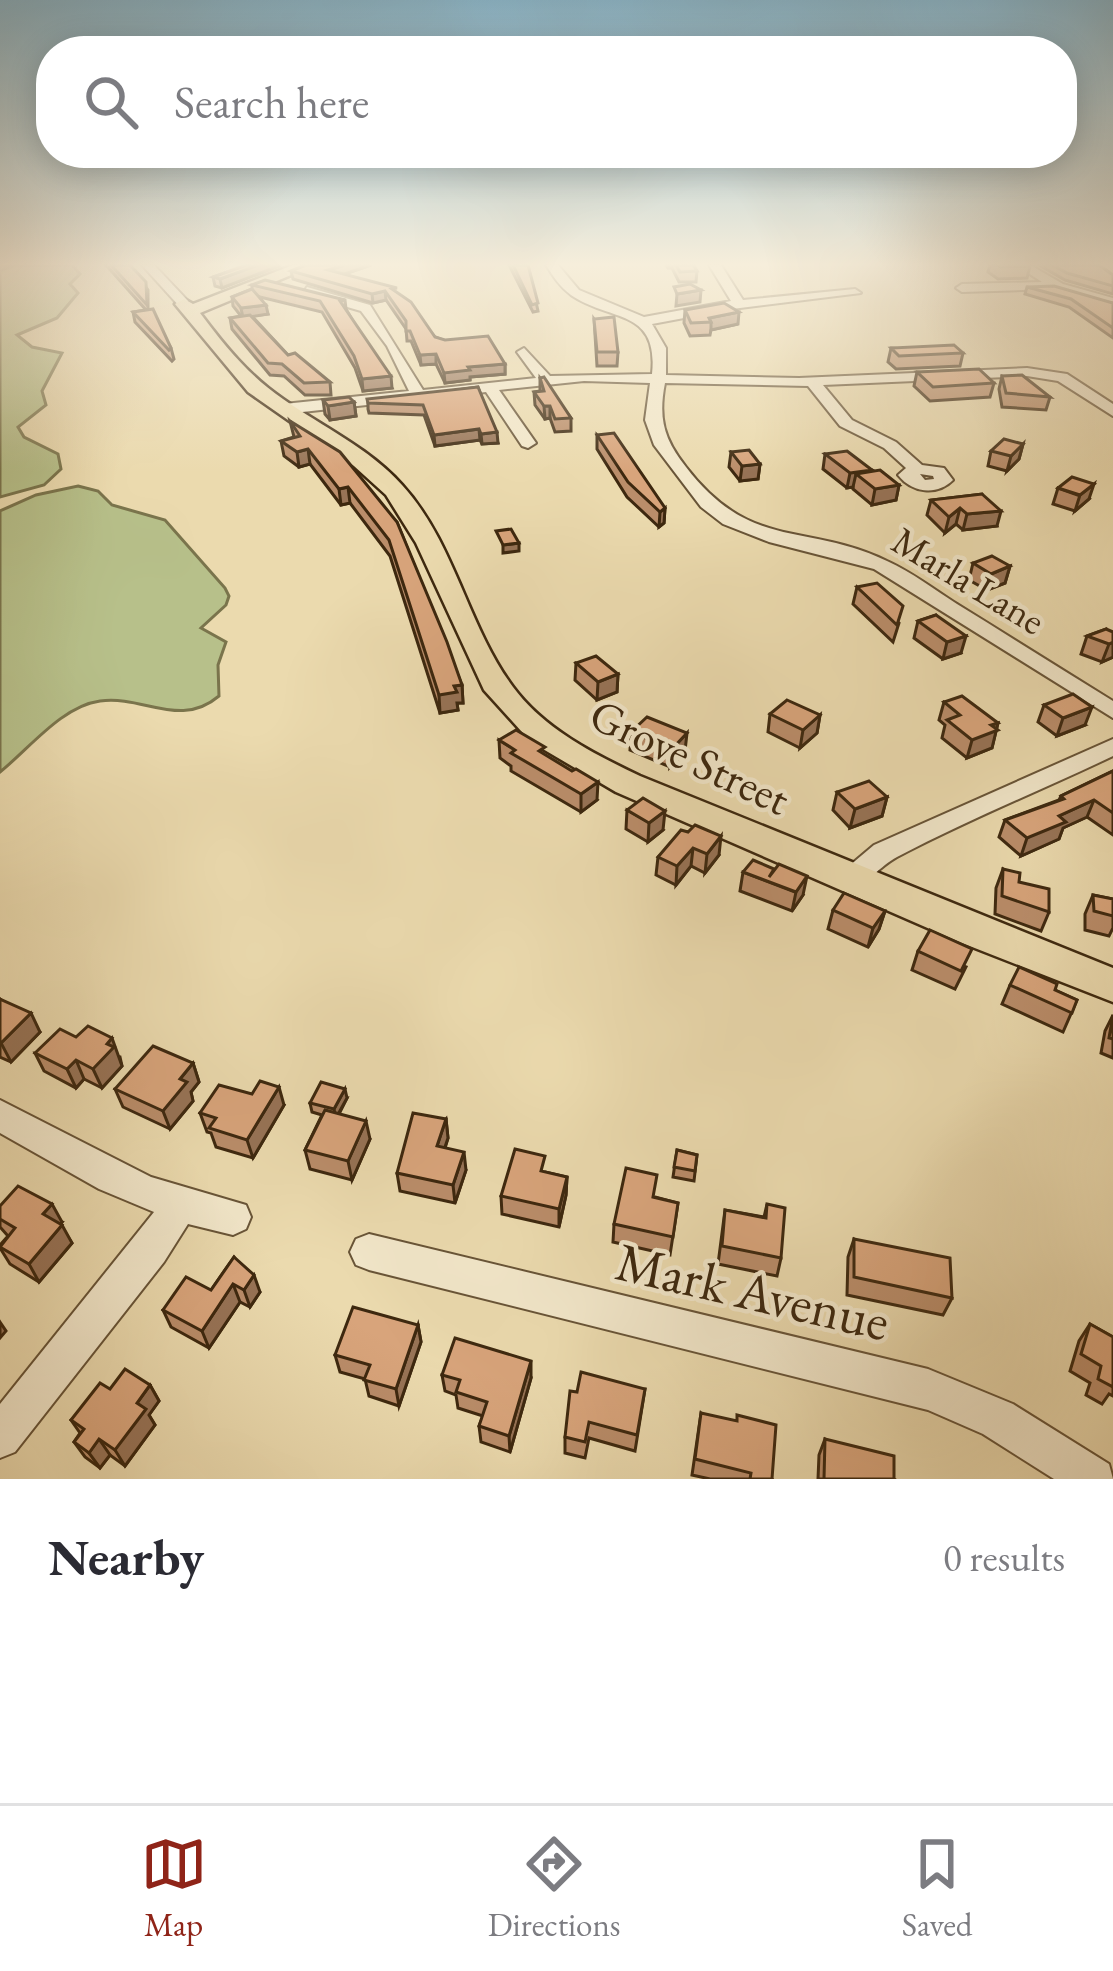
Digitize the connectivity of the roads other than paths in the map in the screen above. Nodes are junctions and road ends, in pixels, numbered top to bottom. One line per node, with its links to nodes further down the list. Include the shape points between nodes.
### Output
1 (208, 334): 10 (main road, Grove Street, via 239,373)
2 (385, 334): 9 (street)
3 (651, 334): 5 (street, Marla Lane)
4 (524, 352): 6 (street)
5 (660, 378): 6 (street); 7 (street); 14 (street, Marla Lane, via 656,436 724,521 893,571)
6 (545, 380): 8 (street)
7 (812, 382): 11 (street, via 1041,372 1063,377); 13 (street, via 846,423 888,443)
8 (489, 386): 9 (street); 12 (street)
9 (417, 393): 10 (street)
10 (284, 409): 17 (main road, Grove Street, via 400,496 499,687 540,733 620,778)
11 (1113, 411)
12 (527, 443)
13 (917, 469)
14 (1113, 711)
15 (1113, 748): 16 (street)
16 (910, 844): 17 (street); 18 (street)
17 (850, 878): 18 (main road, Grove Street)
18 (888, 895): 19 (main road, Grove Street)
19 (1113, 985)
20 (0, 1115): 21 (street)
21 (178, 1207): 22 (street); 24 (street)
22 (232, 1217)
23 (369, 1252): 25 (street, Mark Avenue, via 928,1390 998,1419)
24 (0, 1437)
25 (1094, 1479)

